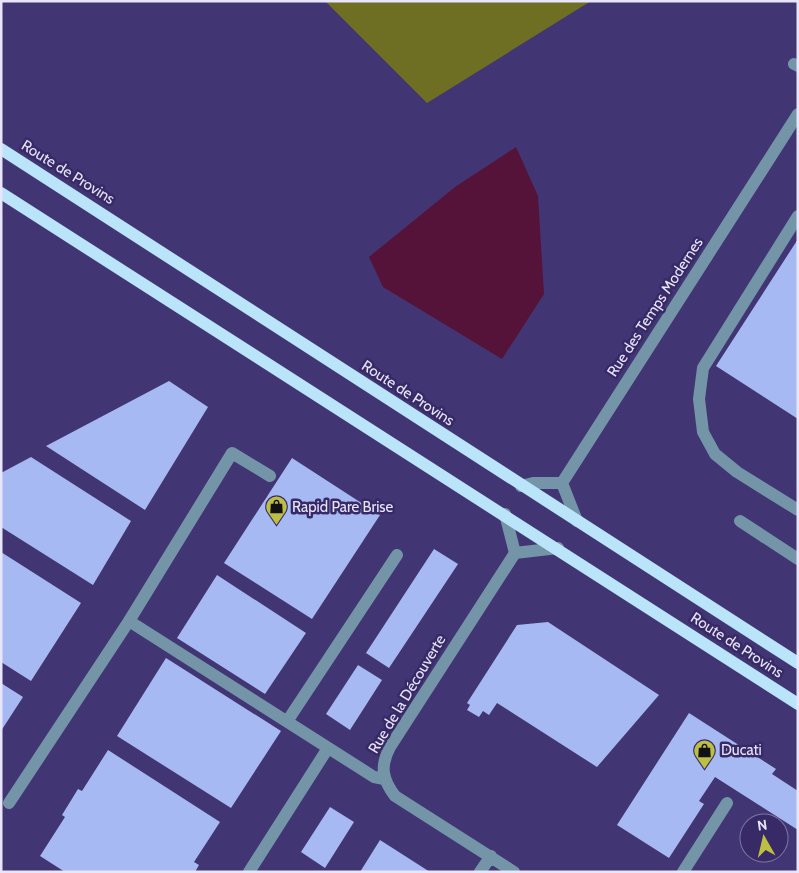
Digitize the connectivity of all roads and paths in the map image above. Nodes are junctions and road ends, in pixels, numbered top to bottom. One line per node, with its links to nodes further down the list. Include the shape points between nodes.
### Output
1 (798, 114): 6 (street, Rue des Temps Modernes)
2 (1, 149): 7 (main road, Route de Provins)
3 (1, 193): 9 (main road, Route de Provins)
4 (798, 216): 8 (street, via 703,368 699,399 703,432 715,454 737,472)
5 (270, 476): 16 (street, via 232,453)
6 (562, 483): 7 (street); 11 (street)
7 (522, 486): 11 (main road, Route de Provins)
8 (798, 510)
9 (505, 514): 12 (main road, Route de Provins); 13 (street)
10 (740, 521): 15 (street)
11 (577, 522): 17 (main road, Route de Provins)
12 (558, 548): 13 (street); 18 (main road, Route de Provins)
13 (515, 553): 21 (street, Rue de la Découverte, via 390,747 382,766)
14 (397, 555): 19 (street)
15 (798, 559)
16 (129, 621): 19 (street); 23 (street)
17 (798, 664)
18 (798, 704)
19 (288, 720): 20 (street)
20 (328, 748): 21 (street, via 374,777); 25 (street)
21 (384, 779): 24 (street, via 395,796)
22 (728, 802): 28 (street)
23 (9, 803)
24 (490, 856): 26 (street); 27 (street)
25 (249, 872)
26 (480, 872)
27 (514, 872)
28 (683, 872)

